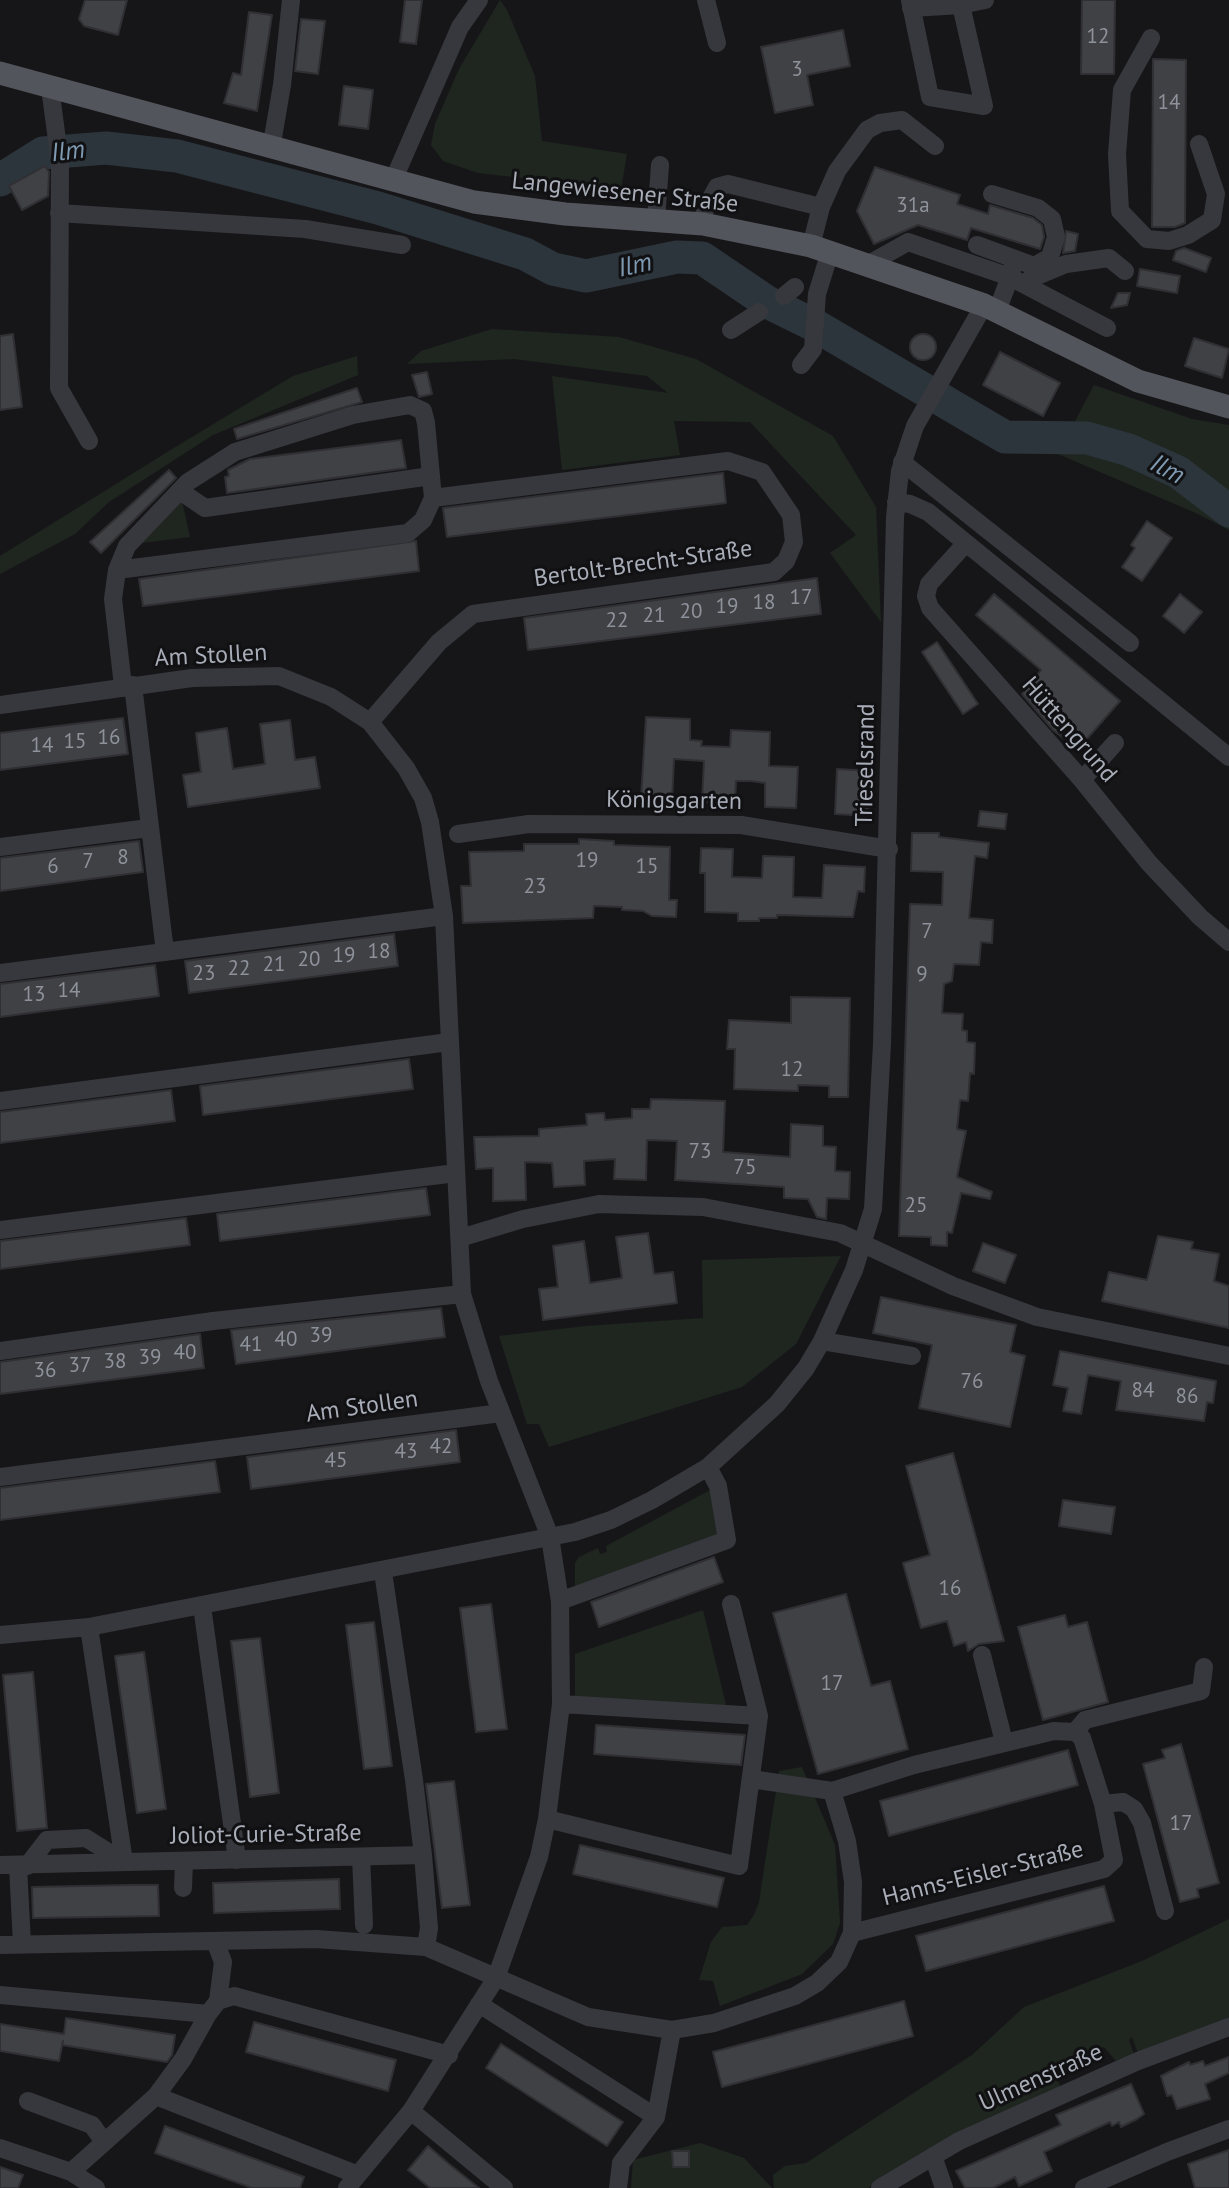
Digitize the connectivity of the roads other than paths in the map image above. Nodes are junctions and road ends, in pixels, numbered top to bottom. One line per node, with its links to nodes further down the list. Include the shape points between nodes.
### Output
1 (291, 0): 13 (street)
2 (478, 0): 15 (street, via 460,27)
3 (706, 0): 8 (street)
4 (985, 0): 6 (street)
5 (911, 4): 6 (street); 6 (street, via 930,97 984,106)
6 (961, 5)
7 (1151, 38): 11 (street, via 1122,90 1117,154 1121,211 1147,239 1169,241 1212,220 1216,194)
8 (717, 43)
9 (0, 73): 10 (main road, Langewiesener Straße)
10 (50, 87): 13 (main road, Langewiesener Straße); 18 (street, via 60,163)
11 (1199, 144)
12 (935, 146): 17 (street, via 902,120 880,123 867,130 837,171)
13 (271, 149): 15 (main road, Langewiesener Straße)
14 (660, 165): 19 (street)
15 (393, 181): 19 (main road, Langewiesener Straße, via 502,207)
16 (992, 194): 26 (street, via 1038,208 1052,219 1056,237 1050,257)
17 (821, 207): 20 (street, via 728,184 717,187 705,209); 23 (street)
18 (58, 213): 21 (street, via 305,229); 33 (street, via 59,388)
19 (656, 220): 20 (main road, Langewiesener Straße)
20 (704, 224): 23 (main road, Langewiesener Straße)
21 (402, 245)
22 (977, 245): 26 (street)
23 (820, 249): 24 (main road, Langewiesener Straße); 31 (street, via 813,349)
24 (867, 265): 26 (street, via 908,242); 27 (main road, Langewiesener Straße)
25 (1125, 271): 26 (street, via 1109,258)
26 (1015, 273): 27 (street, Trieselsrand); 29 (street)
27 (991, 308): 32 (main road, Langewiesener Straße, via 1138,380); 34 (street, Trieselsrand, via 923,412)
28 (759, 312): 30 (street)
29 (1107, 328)
30 (731, 330)
31 (801, 365)
32 (1229, 407)
33 (89, 441)
34 (902, 462): 38 (street, Trieselsrand); 41 (street)
35 (431, 475): 36 (street, via 205,508); 36 (street, via 423,411 410,405 353,415 235,452); 37 (street)
36 (183, 486): 40 (street, via 127,546)
37 (433, 498): 40 (street, via 423,520 408,533); 44 (street, Bertolt-Brecht-Straße, via 727,461 762,472 791,515 794,542 786,561 774,572 473,614 439,642)
38 (896, 502): 39 (street, via 910,503 928,513); 51 (street, Trieselsrand)
39 (966, 543): 46 (street); 47 (street, Hüttengrund, via 929,584 930,608)
40 (117, 570): 42 (street, via 113,599)
41 (1130, 643)
42 (128, 685): 43 (street, Am Stollen); 44 (street, Am Stollen, via 192,678 278,677 331,697); 48 (street)
43 (0, 705)
44 (370, 722): 52 (street, Am Stollen, via 423,798)
45 (1115, 743): 47 (street)
46 (1229, 757)
47 (1082, 780): 53 (street, Hüttengrund, via 1149,863)
48 (149, 828): 50 (street); 54 (street)
49 (458, 834): 51 (street, Königsgarten, via 529,824 741,825)
50 (0, 847)
51 (889, 849): 61 (street, Trieselsrand, via 879,1117 873,1209)
52 (444, 916): 54 (street); 56 (street, Am Stollen)
53 (1229, 942)
54 (165, 952): 55 (street)
55 (0, 973)
56 (449, 1042): 57 (street); 58 (street, Am Stollen)
57 (0, 1101)
58 (456, 1173): 59 (street); 60 (street, Am Stollen)
59 (0, 1230)
60 (460, 1238): 61 (street, via 599,1204 703,1207 840,1233); 62 (street, Am Stollen)
61 (864, 1246): 63 (street, Trieselsrand); 66 (street, via 1037,1317)
62 (462, 1294): 64 (street, via 213,1321); 67 (street, Am Stollen)
63 (822, 1341): 65 (street); 68 (street, Trieselsrand, via 777,1404 739,1428)
64 (0, 1351)
65 (912, 1356)
66 (1229, 1356)
67 (501, 1413): 69 (street, Am Stollen); 70 (street, Am Stollen)
68 (708, 1467): 70 (street, Trieselsrand, via 611,1520); 72 (street, via 718,1486 727,1540)
69 (0, 1477)
70 (550, 1537): 71 (street, Trieselsrand); 72 (street, Am Stollen)
71 (383, 1572): 74 (street, Trieselsrand); 87 (street)
72 (560, 1601): 79 (street, Am Stollen)
73 (731, 1604): 80 (street)
74 (202, 1606): 75 (street, Trieselsrand); 89 (street)
75 (89, 1627): 76 (street, Trieselsrand); 91 (street)
76 (0, 1635)
77 (982, 1656): 82 (street)
78 (1204, 1667): 81 (street, via 1202,1691 1085,1720)
79 (561, 1704): 80 (street); 86 (street, Am Stollen)
80 (759, 1716): 83 (street)
81 (1076, 1732): 82 (street, via 1054,1731); 85 (street, Hanns-Eisler-Straße, via 1082,1738)
82 (1004, 1742): 84 (street)
83 (751, 1779): 84 (street); 86 (street, via 739,1866)
84 (832, 1791): 96 (street, Hanns-Eisler-Straße, via 853,1882)
85 (1102, 1804): 94 (street, via 1123,1802 1134,1809); 96 (street, Hanns-Eisler-Straße, via 1114,1860 1104,1869)
86 (547, 1819): 101 (street, Am Stollen, via 520,1917)
87 (423, 1855): 88 (street, Joliot-Curie-Straße); 100 (street, via 429,1928)
88 (361, 1857): 89 (street, Joliot-Curie-Straße); 95 (street)
89 (237, 1860): 90 (street, Joliot-Curie-Straße)
90 (184, 1861): 91 (street, Joliot-Curie-Straße); 93 (street)
91 (124, 1862): 92 (street, Joliot-Curie-Straße); 92 (street, via 86,1838 47,1840)
92 (15, 1866): 98 (street)
93 (183, 1888)
94 (1166, 1911)
95 (364, 1925)
96 (852, 1933): 106 (street, Hanns-Eisler-Straße, via 839,1962 795,1996 714,2023)
97 (215, 1941): 98 (street); 100 (street, via 316,1939); 104 (street, via 223,1962)
98 (22, 1944): 99 (street)
99 (0, 1945)
100 (426, 1947): 101 (street)
101 (496, 1978): 103 (street, Am Stollen); 106 (street, Hanns-Eisler-Straße, via 588,2017)
102 (0, 1995): 104 (street)
103 (479, 2004): 107 (street, Am Stollen); 111 (street)
104 (213, 2008): 107 (street, via 234,1996 245,1997); 108 (street)
105 (1229, 2027): 115 (street, Ulmenstraße, via 1138,2061)
106 (672, 2030): 111 (street)
107 (449, 2055): 110 (street, Am Stollen)
108 (156, 2096): 113 (street); 117 (street)
109 (28, 2101): 113 (street, via 92,2125)
110 (411, 2111): 117 (street, Am Stollen); 119 (street)
111 (656, 2117): 120 (street, via 621,2163)
112 (1229, 2129): 123 (street)
113 (104, 2142): 116 (street)
114 (0, 2148): 116 (street)
115 (933, 2156): 121 (street, Ulmenstraße); 122 (street)
116 (71, 2172): 118 (street)
117 (352, 2181)
118 (96, 2188)
119 (504, 2188)
120 (618, 2188)
121 (880, 2188)
122 (944, 2188)
123 (1084, 2188)

